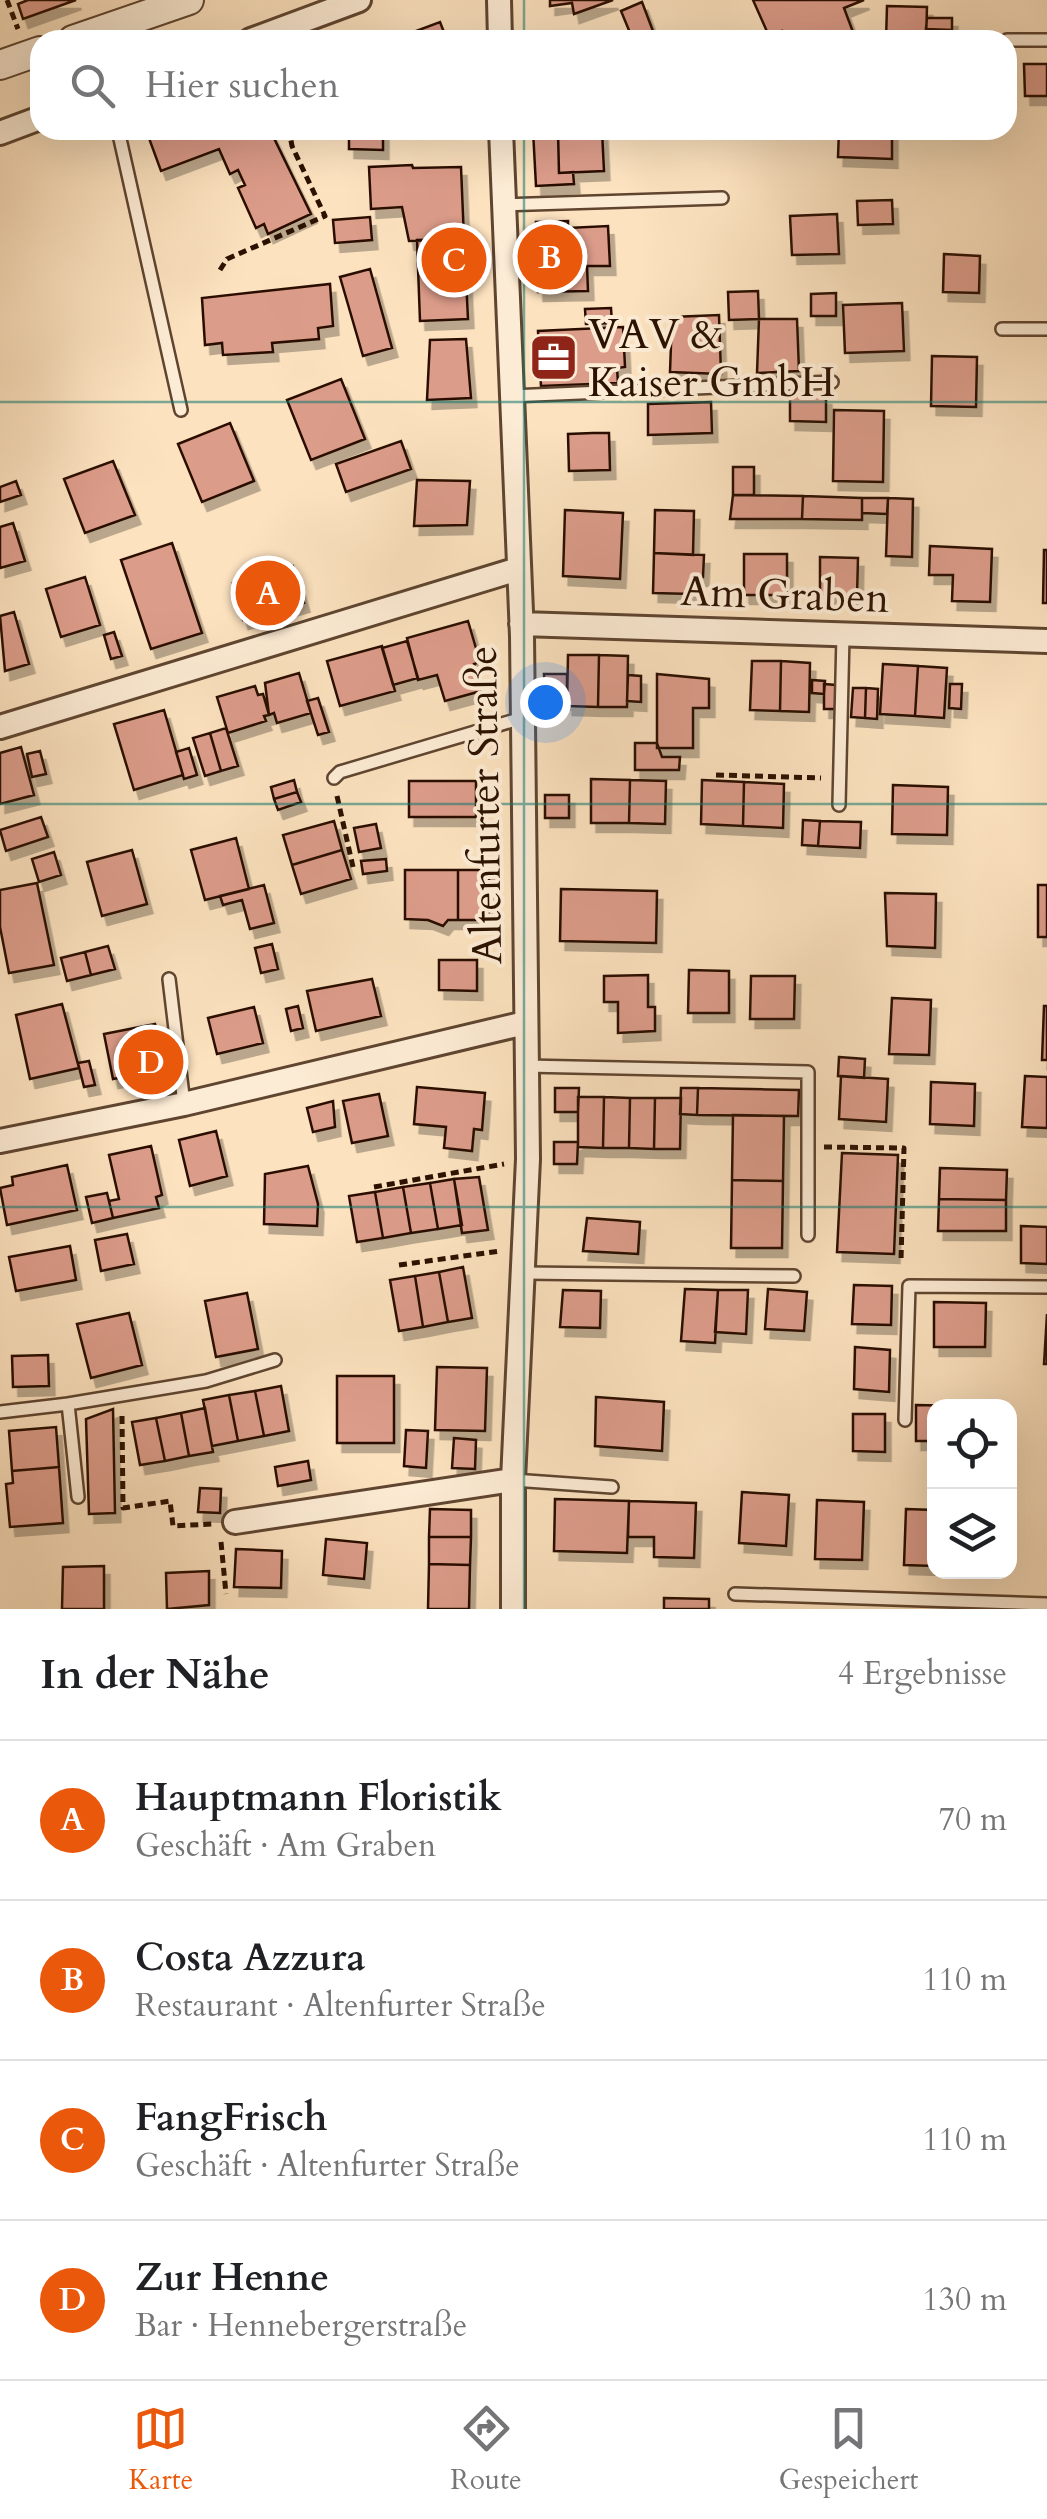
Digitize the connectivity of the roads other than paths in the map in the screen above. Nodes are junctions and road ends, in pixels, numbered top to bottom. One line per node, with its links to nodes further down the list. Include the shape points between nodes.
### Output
1 (189, 0): 4 (street)
2 (359, 0): 6 (street)
3 (499, 0): 7 (street)
4 (135, 9): 5 (street)
5 (101, 30)
6 (278, 30)
7 (500, 30)
8 (1017, 40): 9 (lane)
9 (1047, 40)
10 (30, 54): 11 (street)
11 (0, 65)
12 (30, 122): 13 (street)
13 (0, 133)
14 (120, 140): 22 (lane)
15 (501, 140): 17 (street, Altenfurter Straße)
16 (722, 198): 17 (lane)
17 (503, 205): 21 (street, Altenfurter Straße)
18 (1002, 328): 19 (lane)
19 (1047, 329)
20 (832, 382): 21 (lane)
21 (511, 396): 23 (street, Altenfurter Straße)
22 (181, 410)
23 (518, 569): 24 (street, Altenfurter Straße); 28 (street)
24 (521, 624): 25 (street, Am Graben); 27 (street, Altenfurter Straße)
25 (843, 635): 26 (street, Am Graben); 30 (lane)
26 (1047, 642)
27 (522, 718): 29 (lane); 32 (street, Altenfurter Straße)
28 (0, 727)
29 (334, 778)
30 (839, 805)
31 (169, 978): 34 (lane)
32 (525, 1023): 33 (street, Altenfurter Straße); 34 (street)
33 (525, 1066): 36 (lane, via 808,1072); 37 (street, Altenfurter Straße)
34 (184, 1104): 35 (street)
35 (0, 1141)
36 (808, 1236)
37 (524, 1273): 38 (lane); 44 (street, Altenfurter Straße)
38 (794, 1276)
39 (1047, 1286): 43 (lane, via 909,1286)
40 (275, 1360): 41 (lane, via 206,1381)
41 (68, 1404): 42 (lane); 46 (lane)
42 (0, 1412)
43 (905, 1420)
44 (514, 1480): 45 (lane); 47 (street); 50 (street, Altenfurter Straße)
45 (612, 1486)
46 (78, 1496)
47 (235, 1522)
48 (735, 1594): 49 (lane)
49 (1047, 1604)
50 (513, 1609)

